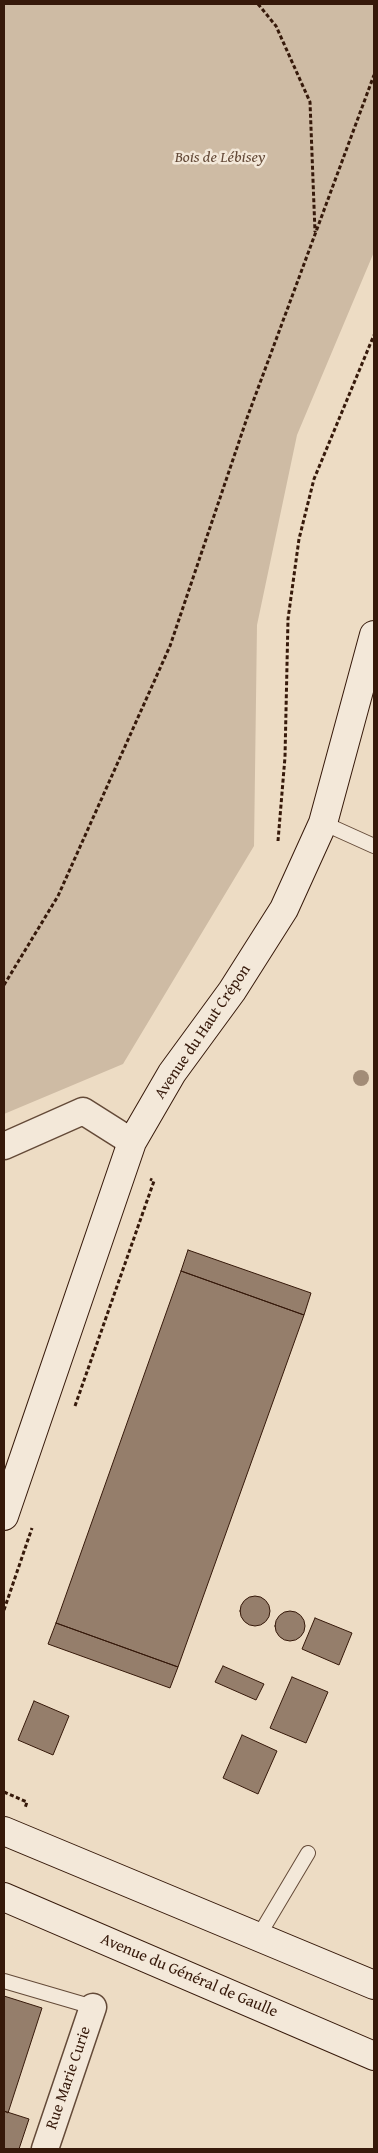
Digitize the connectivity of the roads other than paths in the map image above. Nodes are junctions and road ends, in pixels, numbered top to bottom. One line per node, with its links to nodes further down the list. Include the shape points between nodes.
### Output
1 (374, 635): 2 (street, Avenue du Haut Crépon)
2 (323, 823): 3 (lane); 4 (street, Avenue du Haut Crépon, via 284,909 261,948 172,1073)
3 (374, 846)
4 (132, 1142): 5 (street, via 83,1111); 6 (street, Avenue du Haut Crépon)
5 (4, 1146)
6 (4, 1516)
7 (13, 1824): 10 (street)
8 (308, 1853): 10 (lane)
9 (4, 1897): 14 (street, Avenue du Général de Gaulle)
10 (258, 1937): 12 (street)
11 (4, 1981): 13 (lane)
12 (374, 1986)
13 (93, 2007): 15 (street, Rue Marie Curie)
14 (374, 2056)
15 (46, 2149)

